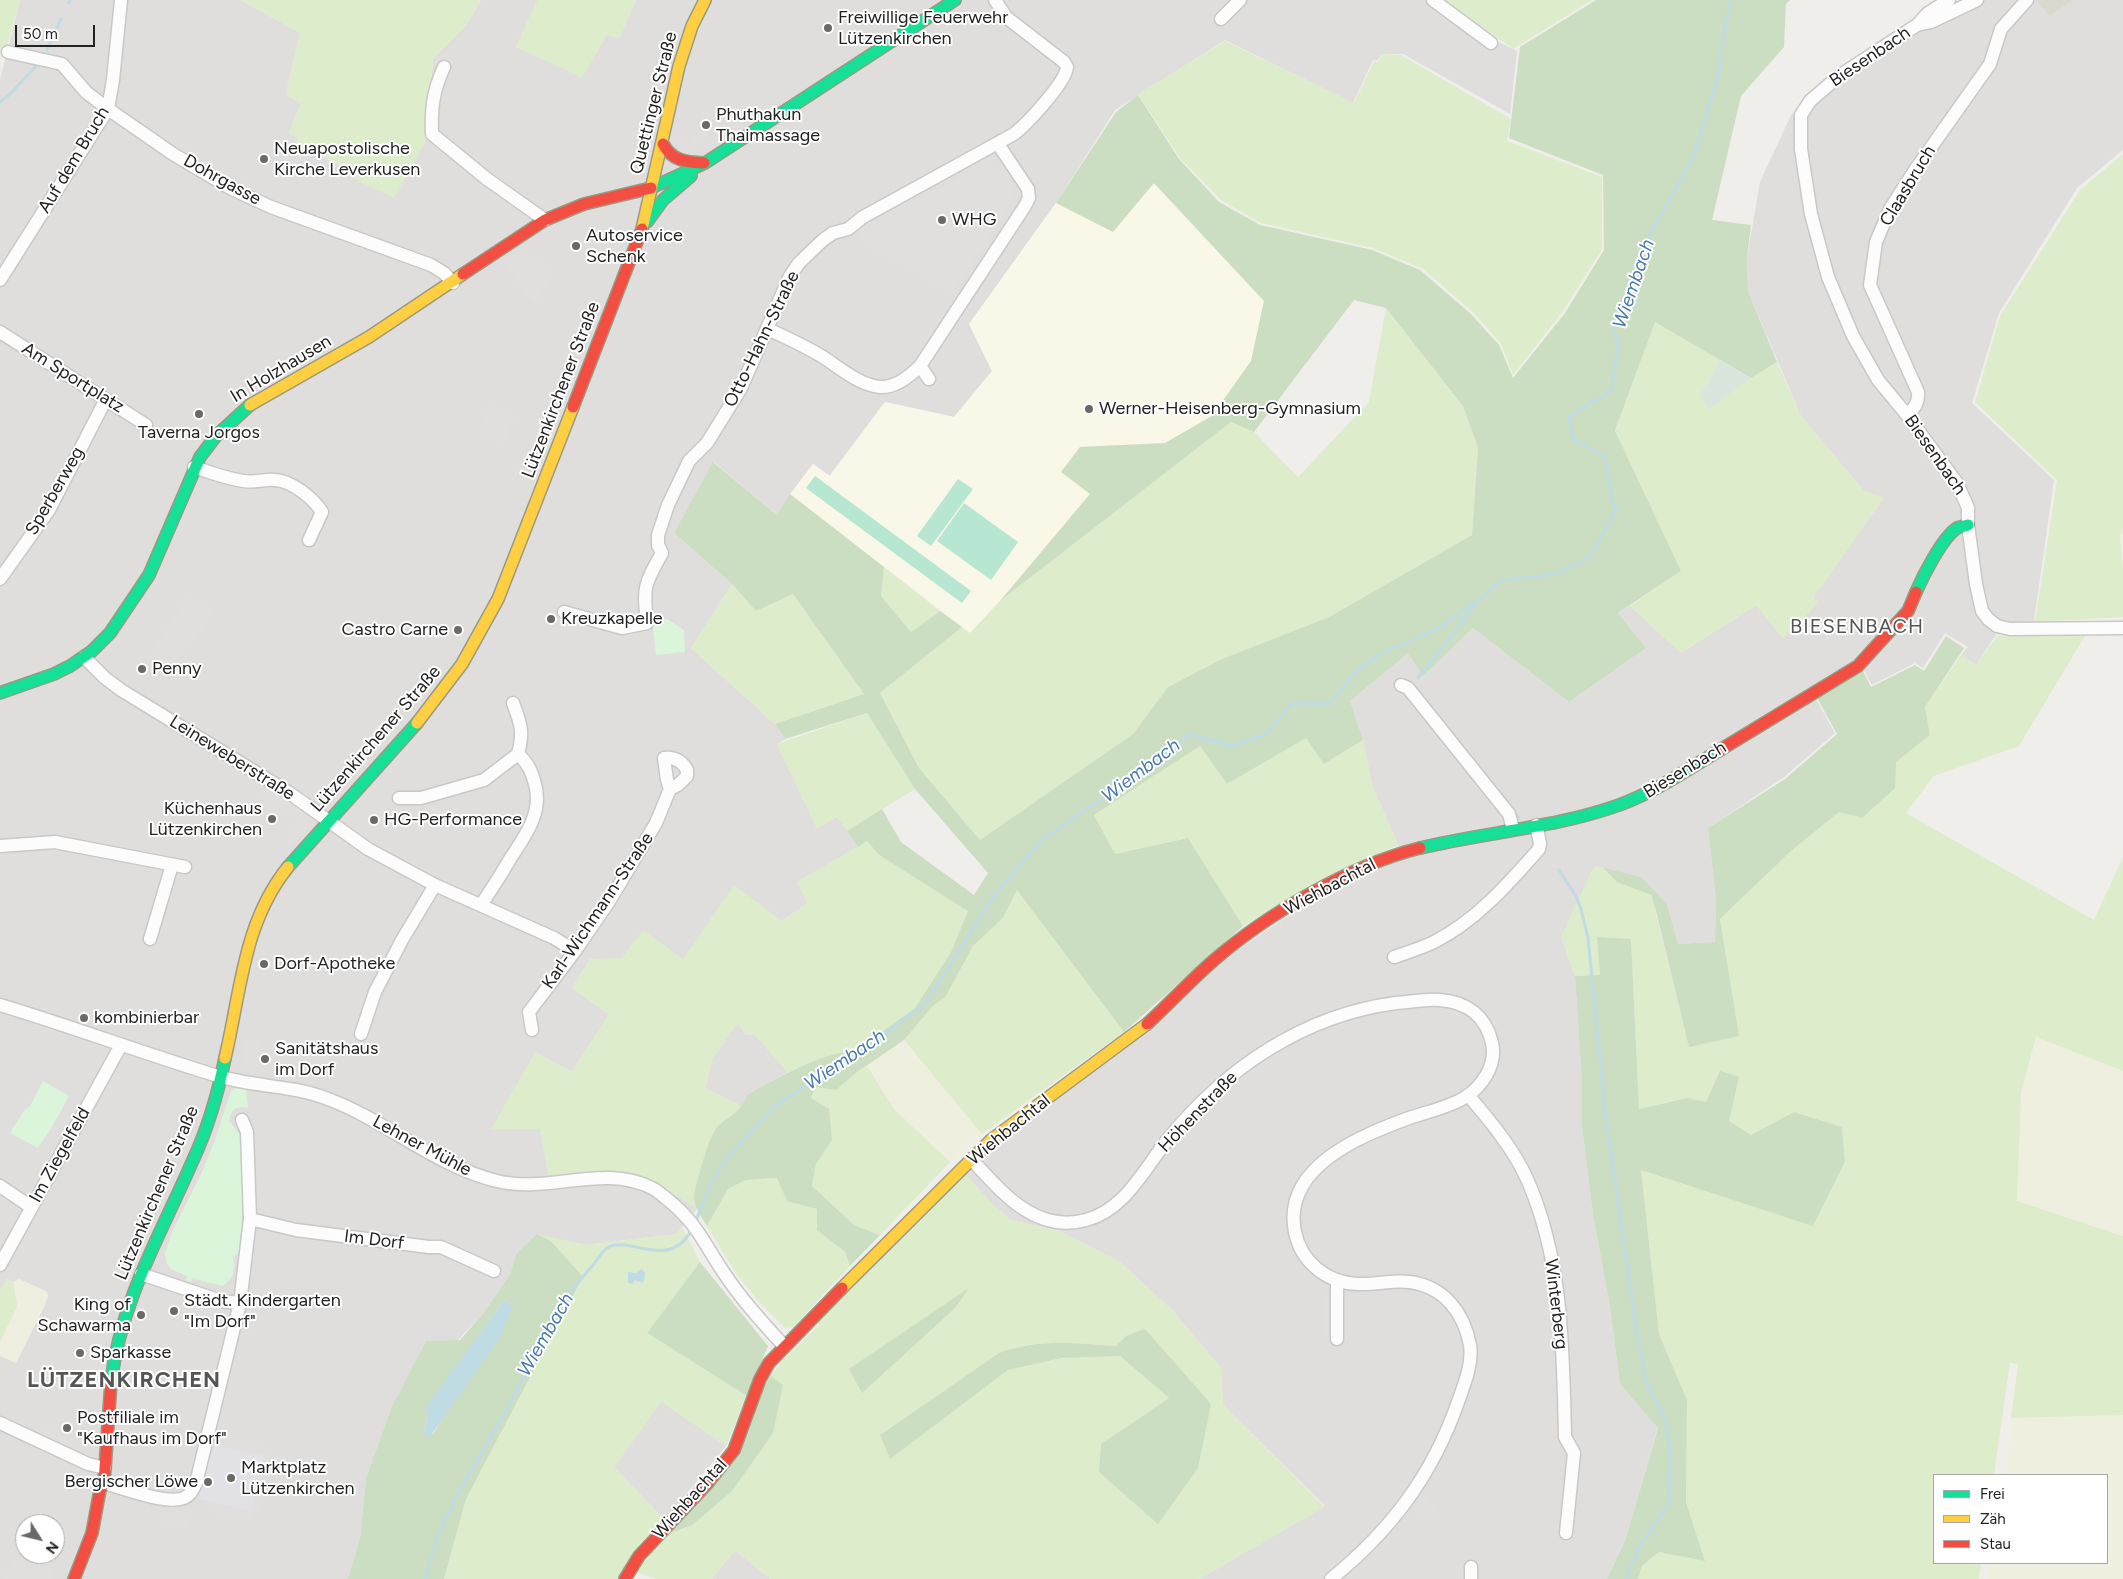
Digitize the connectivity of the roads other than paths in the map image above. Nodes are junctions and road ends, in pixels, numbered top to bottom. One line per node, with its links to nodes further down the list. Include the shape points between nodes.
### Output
1 (121, 0): 15 (street, Auf dem Bruch)
2 (705, 0): 16 (street, Quettinger Straße, via 683,52)
3 (956, 0): 18 (street)
4 (995, 0): 17 (street, Otto-Hahn-Straße, via 1006,17 1067,66 1064,76 1028,123)
5 (1240, 0): 10 (street)
6 (1433, 0): 12 (street)
7 (1949, 0): 11 (street, Biesenbach, via 1928,13)
8 (1977, 0): 11 (street, via 1931,22)
9 (2027, 0): 30 (street, Claasbruch, via 2004,24 1990,64 1905,185 1876,242 1870,285 1918,392 1919,399)
10 (1221, 19)
11 (1917, 25): 30 (street, Biesenbach, via 1823,89 1801,115 1800,132 1811,214 1828,277 1853,336 1878,380)
12 (1490, 43)
13 (8, 52): 15 (street, Dohrgasse, via 62,64 86,92)
14 (444, 67): 21 (street, via 435,88 432,134)
15 (108, 108): 23 (street, Auf dem Bruch); 24 (street, Dohrgasse, via 173,154 232,189 271,207 431,265)
16 (663, 144): 18 (street, via 676,160); 19 (street, Quettinger Straße)
17 (998, 144): 25 (street, Otto-Hahn-Straße, via 863,217 848,230 833,233 824,240 790,276); 27 (street, via 1028,189 1028,198)
18 (705, 163): 19 (street); 22 (street, via 663,200)
19 (651, 188): 20 (street, In Holzhausen); 22 (street, Lützenkirchener Straße)
20 (621, 195): 21 (street, In Holzhausen, via 584,204); 22 (street, via 639,211)
21 (545, 220): 24 (street, In Holzhausen)
22 (643, 226): 45 (street, Lützenkirchener Straße, via 504,585 477,639 422,718)
23 (0, 280)
24 (452, 283): 32 (street, In Holzhausen, via 369,337 252,404 216,436)
25 (768, 329): 27 (street, via 870,385 889,386 903,380); 36 (street, Otto-Hahn-Straße, via 741,388 707,443 689,461 668,505 658,535 662,554 645,584 647,623 622,628)
26 (0, 332): 29 (street, Am Sportplatz)
27 (920, 366): 28 (street)
28 (929, 379)
29 (105, 401): 31 (street, Am Sportplatz); 35 (street, Sperberweg, via 49,510)
30 (1907, 415): 33 (street, Biesenbach, via 1957,483 1968,508)
31 (146, 425)
32 (194, 467): 34 (street, via 239,481 275,480 298,489 322,512); 38 (street, In Holzhausen, via 149,575 114,628)
33 (1968, 524): 37 (street, via 1982,611 1997,626 2010,629); 46 (street, Biesenbach, via 1948,538 1925,572 1908,611 1858,666 1631,802)
34 (309, 540)
35 (0, 579)
36 (564, 612)
37 (2123, 628)
38 (84, 657): 40 (street, In Holzhausen, via 54,674); 45 (street, Leineweberstraße, via 121,690 288,792)
39 (1401, 685): 47 (street, via 1408,688 1509,814)
40 (0, 693)
41 (513, 703): 42 (street, via 523,737)
42 (518, 754): 44 (street, via 484,780 421,798); 50 (street, via 532,772 537,791 534,818)
43 (670, 789): 52 (street, Karl-Wichmann-Straße, via 656,823)
44 (400, 798)
45 (328, 822): 49 (street, Leineweberstraße, via 368,849); 58 (street, Lützenkirchener Straße, via 277,883 260,911 250,939)
46 (1536, 826): 47 (street, Biesenbach); 53 (street, via 1539,849 1498,894 1442,937)
47 (1513, 829): 61 (street, Wiehbachtal, via 1399,854 1357,870 1291,906 1240,939 1137,1032 1013,1122)
48 (0, 846): 51 (street, via 55,842 178,866)
49 (436, 886): 50 (street, Leineweberstraße); 56 (street, via 402,940 375,992)
50 (481, 905): 52 (street, Leineweberstraße)
51 (150, 939)
52 (575, 951): 55 (street, Karl-Wichmann-Straße, via 529,1012)
53 (1394, 957)
54 (0, 1005): 57 (street, Lehner Mühle)
55 (532, 1030)
56 (361, 1034)
57 (122, 1045): 58 (street, Lehner Mühle); 63 (street, Im Ziegelfeld)
58 (221, 1076): 67 (street, Lützenkirchener Straße, via 195,1158); 71 (street, Lehner Mühle, via 300,1090 348,1106 446,1162 500,1182 537,1185 606,1177 626,1178 653,1188 694,1224 724,1273)
59 (1468, 1095): 61 (street, Höhenstraße, via 1490,1068 1494,1048 1479,1014 1451,1001 1400,1003 1363,1009 1301,1031 1244,1065 1186,1119 1124,1197 1106,1212 1088,1220 1071,1223 1045,1221 1004,1195); 68 (street, Höhenstraße, via 1344,1148 1308,1176 1298,1194 1294,1230 1309,1262 1321,1273); 75 (street, Winterberg, via 1497,1131 1526,1178 1546,1233 1559,1306 1565,1437 1574,1453)
60 (242, 1120): 64 (street, via 247,1132)
61 (971, 1159): 71 (street, Wiehbachtal)
62 (0, 1186): 63 (street)
63 (31, 1207): 65 (street, Im Ziegelfeld)
64 (250, 1219): 66 (street, Im Dorf, via 296,1230 441,1247); 69 (street)
65 (0, 1265)
66 (494, 1271)
67 (141, 1274): 69 (street, via 221,1301); 73 (street, Lützenkirchener Straße, via 124,1319 110,1381)
68 (1337, 1280): 70 (street); 79 (street, Höhenstraße, via 1361,1284 1407,1281 1425,1285 1442,1294 1455,1306 1466,1328 1471,1353 1454,1414 1421,1482 1386,1528)
69 (240, 1303): 74 (street, via 196,1483 190,1494 184,1498 165,1499)
70 (1337, 1339)
71 (784, 1346): 78 (street, Wiehbachtal, via 760,1379 734,1450 707,1484 639,1556)
72 (0, 1423): 73 (street, via 88,1464)
73 (105, 1468): 74 (street, Lützenkirchener Straße)
74 (104, 1483): 76 (street, Lützenkirchener Straße, via 109,1493 108,1504); 77 (street, Lützenkirchener Straße, via 88,1547)
75 (1566, 1533)
76 (98, 1549)
77 (74, 1579)
78 (625, 1579)
79 (1331, 1579)

